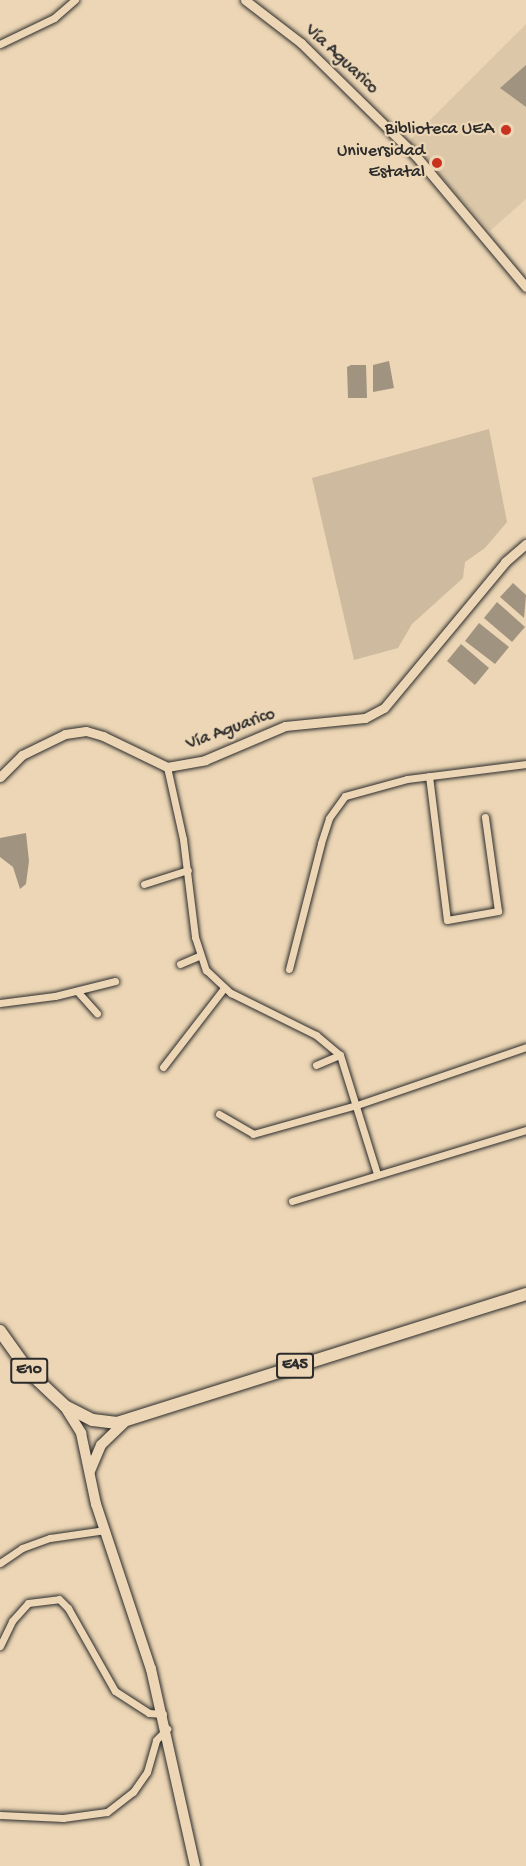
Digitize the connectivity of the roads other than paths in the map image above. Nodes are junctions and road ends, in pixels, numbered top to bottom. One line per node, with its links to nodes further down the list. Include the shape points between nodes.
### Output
1 (75, 0): 3 (street, via 54,18)
2 (245, 0): 4 (street, Vía Aguarico, via 301,43 416,156)
3 (0, 44)
4 (526, 287)
5 (526, 544): 7 (street, Vía Aguarico, via 506,561 384,708 346,722 285,726 205,760)
6 (526, 765): 8 (street)
7 (167, 767): 9 (street, Vía Aguarico, via 86,731 47,741 22,755); 11 (street)
8 (429, 776): 10 (street, via 447,920 498,911); 15 (street, via 356,792 338,805 321,843)
9 (0, 777)
10 (485, 817)
11 (188, 870): 12 (street); 13 (street)
12 (144, 884)
13 (200, 956): 14 (street); 17 (street, via 206,970)
14 (180, 964)
15 (289, 969)
16 (115, 981): 18 (street)
17 (224, 988): 22 (street, via 316,1035); 24 (street)
18 (77, 991): 19 (street); 20 (street)
19 (0, 1003)
20 (97, 1013)
21 (526, 1047): 25 (street)
22 (340, 1055): 23 (street); 25 (street)
23 (316, 1065)
24 (163, 1067)
25 (357, 1105): 26 (street, via 253,1134); 28 (street)
26 (219, 1114)
27 (526, 1130): 28 (street)
28 (377, 1174): 29 (street)
29 (292, 1201)
30 (526, 1294): 33 (highway, E45)
31 (0, 1331): 32 (highway, E10, via 23,1365)
32 (65, 1406): 33 (highway, E45, via 93,1420); 34 (main road, via 81,1433)
33 (125, 1422): 34 (main road, via 101,1445)
34 (90, 1471): 35 (main road)
35 (105, 1530): 36 (street, via 50,1538 22,1548); 38 (main road, via 135,1614)
36 (0, 1563)
37 (0, 1646): 38 (street, via 12,1621 28,1603 58,1599 68,1608 115,1691 149,1713)
38 (163, 1714): 39 (main road)
39 (167, 1729): 40 (street, via 156,1740 150,1765 134,1792 108,1812 63,1818); 41 (main road)
40 (0, 1815)
41 (195, 1866)

